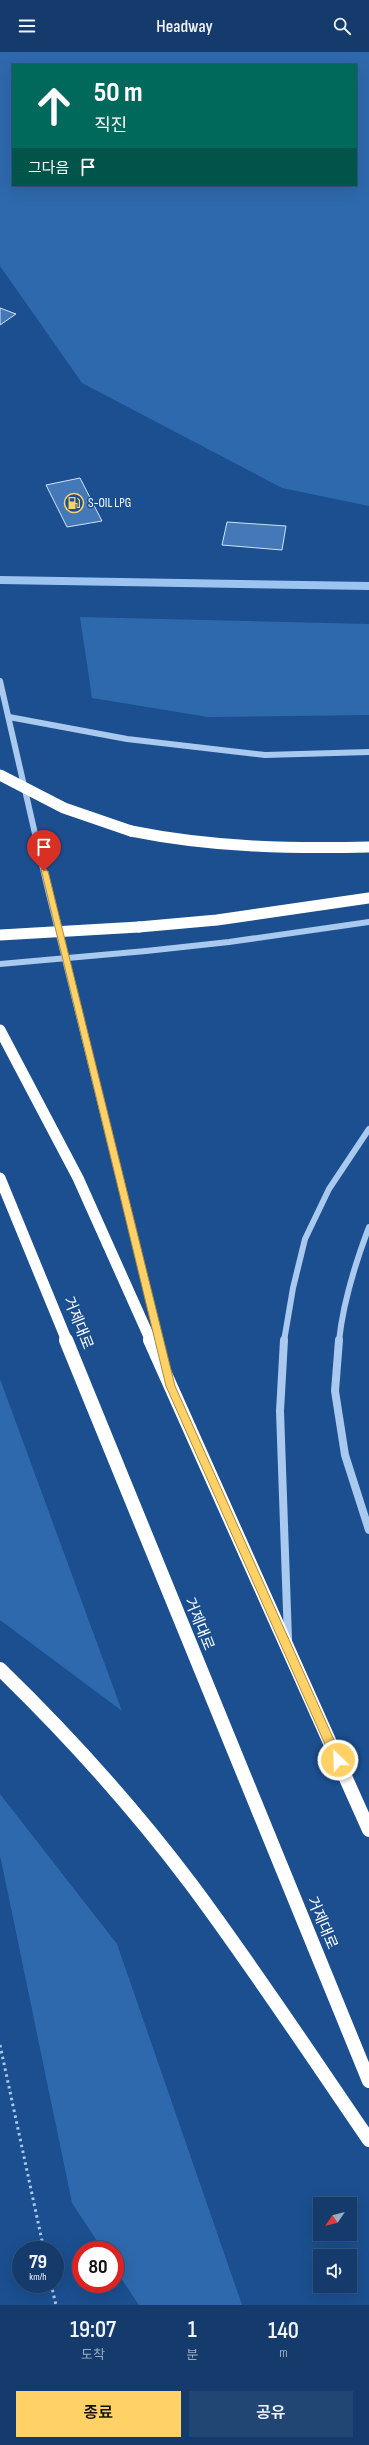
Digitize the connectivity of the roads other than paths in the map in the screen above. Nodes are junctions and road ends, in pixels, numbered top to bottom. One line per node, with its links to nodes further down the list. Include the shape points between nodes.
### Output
1 (0, 680): 2 (street)
2 (9, 717): 3 (street, via 127,739 265,755); 14 (street, via 47,886)
3 (369, 752)
4 (0, 776): 5 (highway, bridge, via 71,811 131,831 163,838 225,847)
5 (369, 847)
6 (369, 898): 8 (highway, bridge, via 217,920)
7 (369, 922): 9 (street, bridge, via 229,942)
8 (0, 935)
9 (0, 964)
10 (0, 1030): 14 (highway, via 78,1178)
11 (369, 1129): 16 (street, via 329,1190 306,1239 284,1336 280,1411)
12 (0, 1178): 19 (highway, 거제대로)
13 (369, 1227): 15 (street, via 356,1261 341,1322 335,1391 345,1455)
14 (171, 1386): 16 (highway)
15 (369, 1530)
16 (288, 1649): 18 (highway)
17 (0, 1669): 20 (highway, via 39,1706 163,1847 224,1929)
18 (369, 1830)
19 (369, 2081)
20 (369, 2140)

